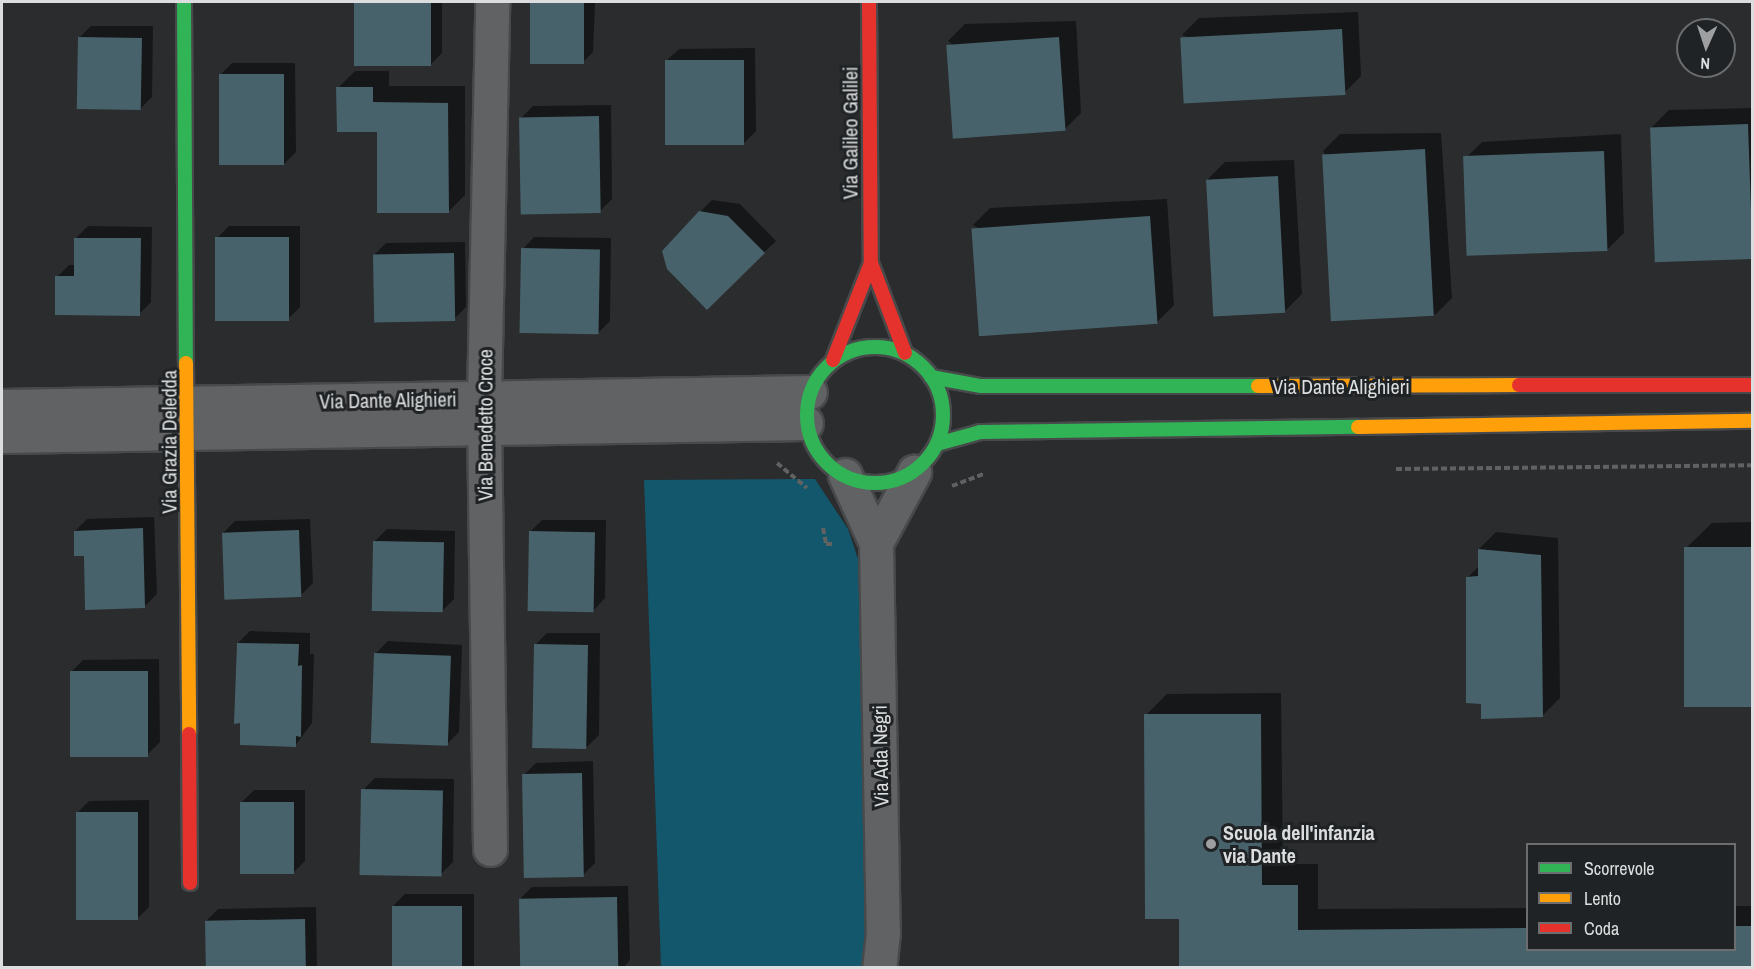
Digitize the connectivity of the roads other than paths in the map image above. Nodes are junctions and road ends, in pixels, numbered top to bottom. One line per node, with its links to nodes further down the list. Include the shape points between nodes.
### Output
1 (184, 2): 12 (street, Via Grazia Deledda)
2 (492, 2): 11 (street, Via Benedetto Croce)
3 (869, 2): 4 (street, Via Galileo Galilei)
4 (871, 263): 5 (street); 6 (street)
5 (905, 353): 6 (street, via 874,346); 7 (street)
6 (833, 360): 10 (street)
7 (931, 377): 8 (street, Via Dante Alighieri, via 981,386); 15 (street, via 944,411)
8 (1752, 385)
9 (2, 406): 12 (street, Via Dante Alighieri)
10 (808, 407): 11 (street, Via Dante Alighieri); 17 (street, via 813,445 827,465)
11 (485, 414): 12 (street, Via Dante Alighieri); 19 (street, Via Benedetto Croce)
12 (188, 417): 14 (street, Via Dante Alighieri); 20 (street, Via Grazia Deledda)
13 (1752, 421): 15 (street, Via Dante Alighieri, via 980,432)
14 (2, 436)
15 (937, 444): 16 (street)
16 (914, 472): 17 (street, via 877,484 853,481); 18 (street, Via Ada Negri)
17 (845, 475): 18 (street, Via Ada Negri)
18 (876, 543): 21 (street, Via Ada Negri, via 883,932)
19 (490, 849)
20 (190, 882)
21 (879, 968)

